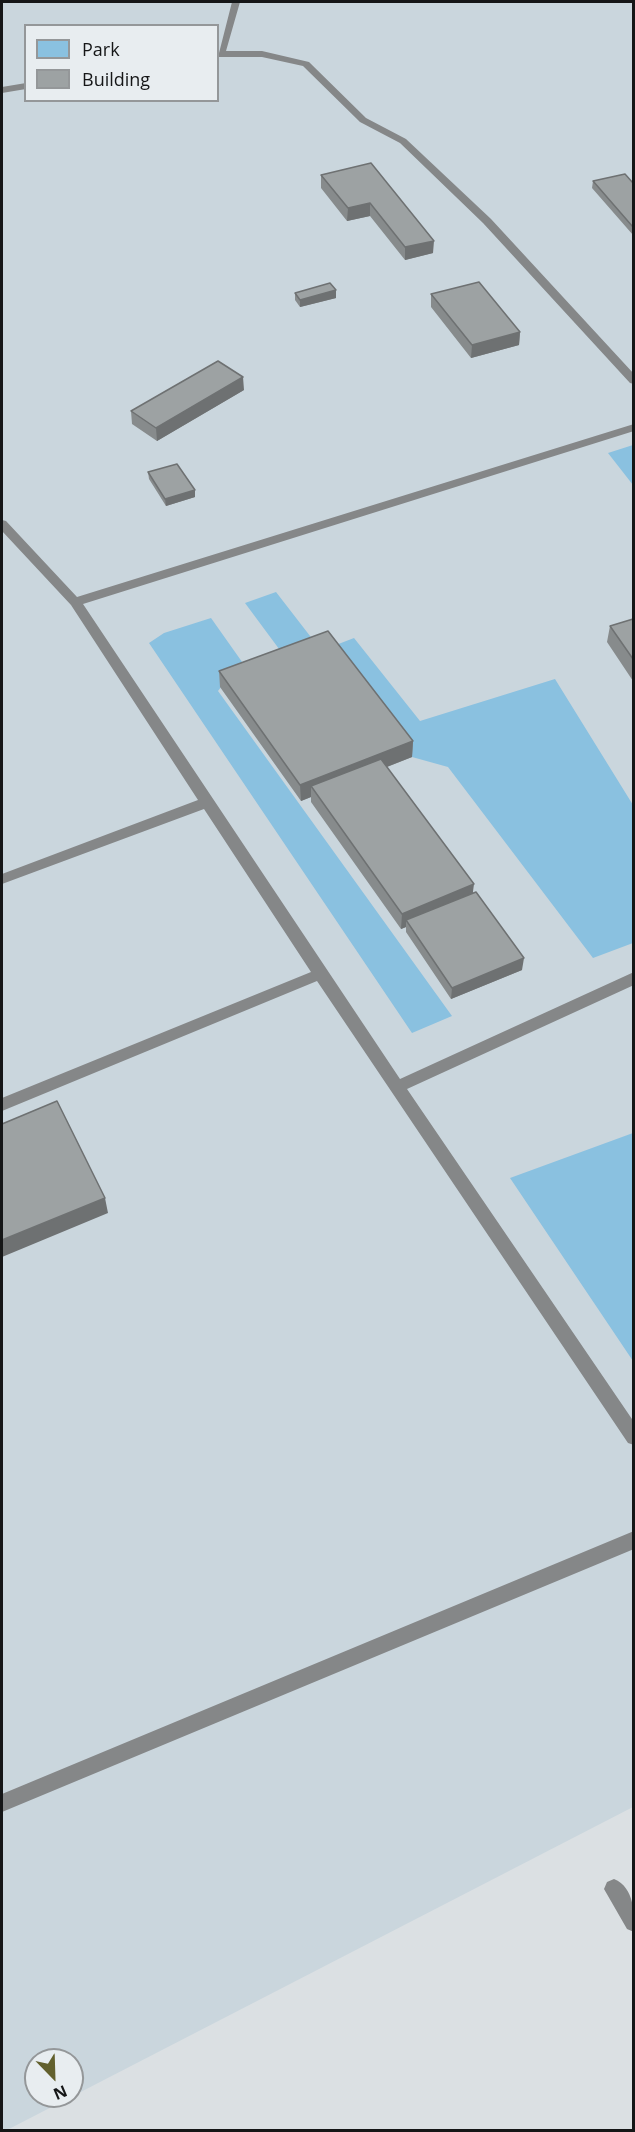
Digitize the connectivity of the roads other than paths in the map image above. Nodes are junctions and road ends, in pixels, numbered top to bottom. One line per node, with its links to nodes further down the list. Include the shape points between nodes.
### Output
1 (236, 2): 2 (lane)
2 (219, 54): 5 (lane, via 262,54 306,64 363,120 404,141 487,221)
3 (24, 86): 4 (lane)
4 (2, 90)
5 (633, 381)
6 (633, 427): 8 (lane)
7 (2, 524): 8 (lane)
8 (75, 602): 9 (lane)
9 (207, 802): 10 (lane); 11 (lane)
10 (2, 879)
11 (320, 974): 13 (lane); 14 (lane)
12 (633, 978): 13 (lane)
13 (397, 1087): 15 (lane)
14 (2, 1105)
15 (633, 1437)
16 (633, 1540): 17 (lane)
17 (2, 1803)
18 (614, 1888): 19 (lane)
19 (633, 1922)

